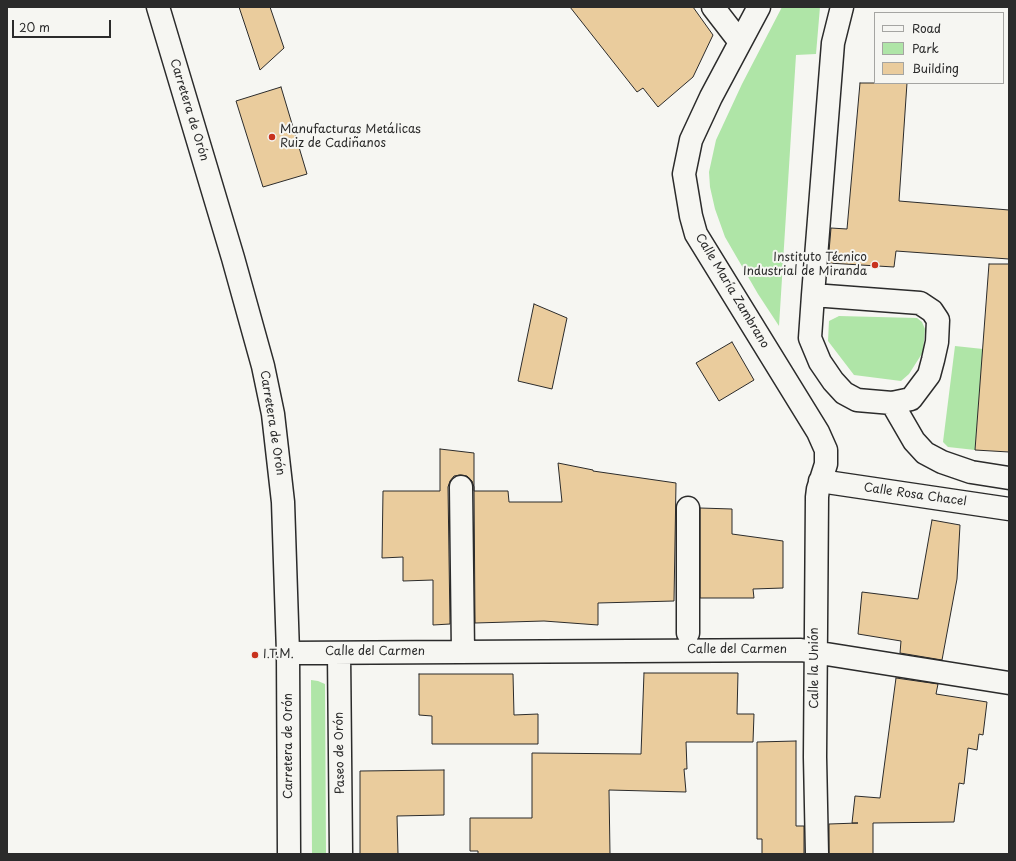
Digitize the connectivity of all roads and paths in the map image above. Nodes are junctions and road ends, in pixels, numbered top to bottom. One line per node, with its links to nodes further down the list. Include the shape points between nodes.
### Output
1 (158, 7): 17 (street, Carretera de Orón, via 233,258 273,414 284,502)
2 (714, 7): 5 (street)
3 (759, 7): 5 (street, Calle María Zambrano)
4 (842, 7): 6 (street, via 833,43)
5 (740, 42): 9 (street, Calle María Zambrano, via 691,140 684,174 687,199 696,234 818,432 827,456)
6 (813, 295): 7 (street, via 810,338 820,362 833,381 844,393 857,400); 7 (street, via 920,303 932,311 938,320 937,342 929,375 911,399)
7 (892, 403): 8 (street, via 914,441 925,453 971,472)
8 (1009, 478)
9 (820, 482): 12 (street, Calle Rosa Chacel); 16 (street, Calle la Unión, via 817,497)
10 (461, 487): 15 (street)
11 (688, 508): 13 (street, Calle del Carmen)
12 (1009, 509)
13 (688, 632)
14 (339, 652): 15 (street, Calle del Carmen); 17 (street, Calle del Carmen); 20 (street, Paseo de Orón)
15 (463, 652): 16 (street, Calle del Carmen)
16 (815, 652): 18 (street, Calle del Carmen); 21 (street, Calle la Unión)
17 (288, 653): 19 (street, Carretera de Orón)
18 (1009, 683)
19 (289, 854)
20 (341, 854)
21 (817, 854)

